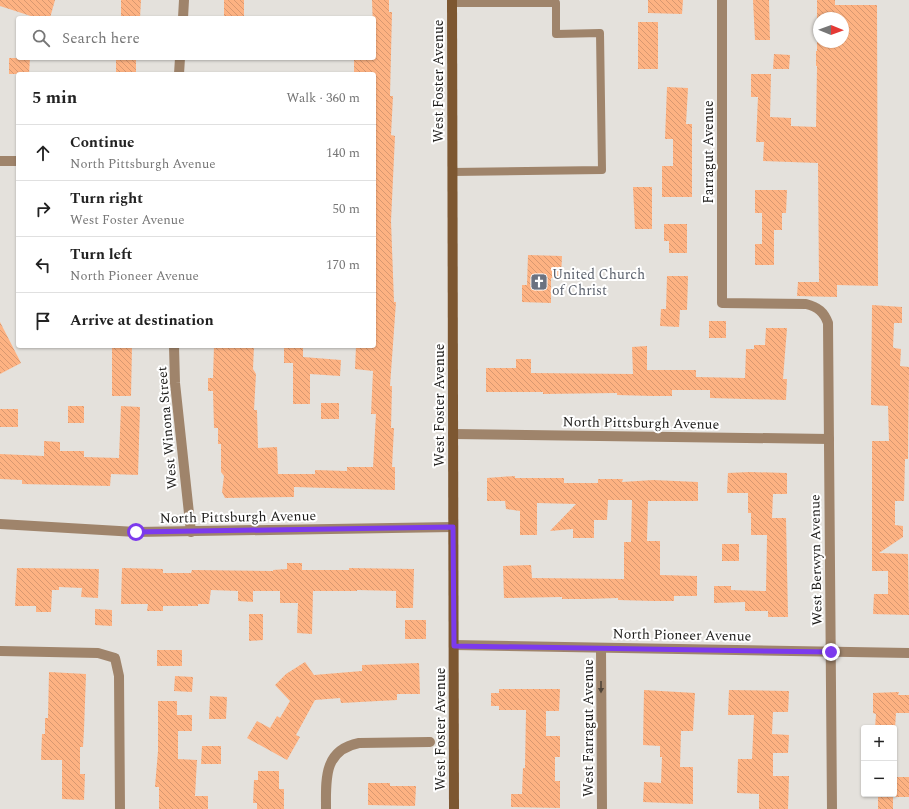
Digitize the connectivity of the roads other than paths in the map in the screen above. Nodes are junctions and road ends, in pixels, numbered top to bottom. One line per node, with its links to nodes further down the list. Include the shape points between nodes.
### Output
1 (184, 0): 5 (street)
2 (722, 0): 11 (street, Farragut Avenue, via 722,304 806,304)
3 (452, 2): 4 (lane); 10 (street, West Foster Avenue)
4 (509, 2): 10 (lane, via 556,3 556,34 600,33 602,170)
5 (183, 16)
6 (180, 60): 7 (street)
7 (179, 72)
8 (0, 160): 9 (street)
9 (16, 161)
10 (452, 172): 13 (street, West Foster Avenue)
11 (822, 311): 14 (street, West Berwyn Avenue, via 826,316 828,330)
12 (174, 348): 17 (street, West Winona Street, via 175,383)
13 (453, 434): 14 (street, North Pittsburgh Avenue); 16 (street, West Foster Avenue)
14 (829, 439): 21 (street, West Berwyn Avenue)
15 (0, 524): 17 (street, North Pittsburgh Avenue, via 136,532)
16 (453, 527): 17 (street, North Pittsburgh Avenue); 18 (street, West Foster Avenue)
17 (191, 532)
18 (454, 646): 19 (street, North Pioneer Avenue); 26 (street, West Foster Avenue)
19 (601, 648): 21 (street, North Pioneer Avenue); 27 (street, West Farragut Avenue, one-way to 27)
20 (0, 651): 24 (street, via 98,652 115,658 119,676)
21 (831, 652): 22 (street, North Pioneer Avenue); 28 (street, West Berwyn Avenue)
22 (909, 653)
23 (430, 742): 25 (street, via 348,745 332,760 327,770)
24 (120, 809)
25 (326, 809)
26 (454, 809)
27 (602, 809)
28 (832, 809)

